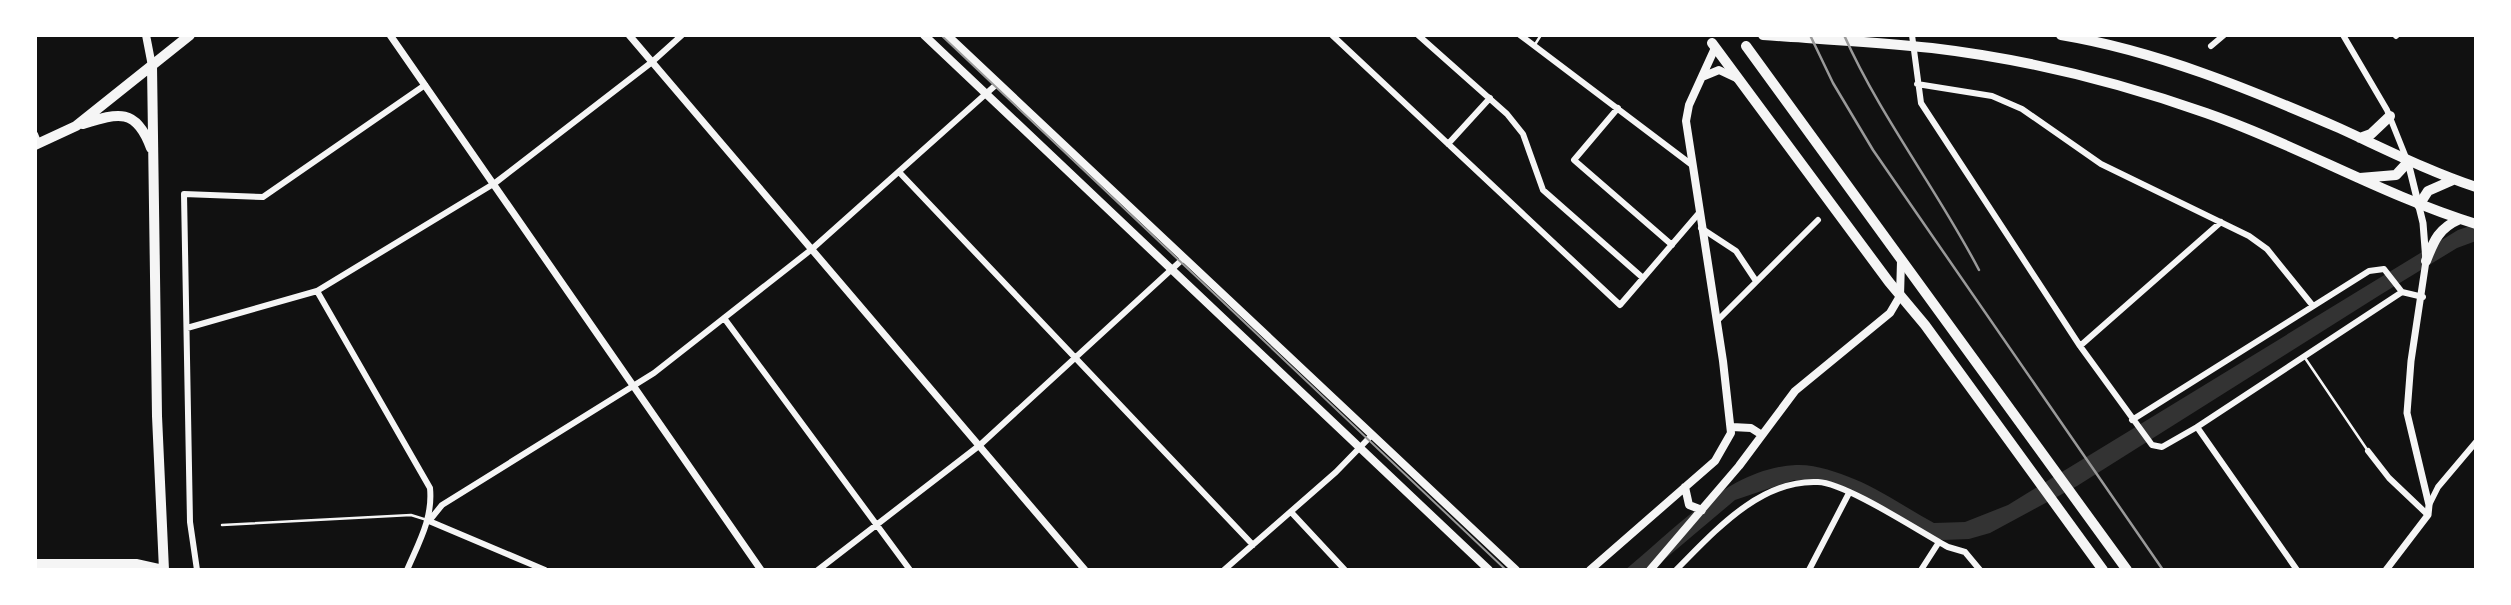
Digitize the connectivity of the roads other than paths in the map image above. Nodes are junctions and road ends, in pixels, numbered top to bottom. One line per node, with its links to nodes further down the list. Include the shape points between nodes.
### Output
1 (146, 35): 22 (main road)
2 (190, 35): 22 (main road)
3 (390, 35): 27 (street)
4 (629, 35): 21 (street)
5 (682, 35): 21 (street)
6 (924, 35): 28 (main road)
7 (947, 35): 25 (main road)
8 (1332, 35): 35 (street)
9 (1418, 35): 29 (street)
10 (1520, 35): 17 (street)
11 (1541, 35): 17 (lane)
12 (1763, 35): 40 (main road, via 1933,48 2017,61 2146,93 2264,134)
13 (1912, 35): 26 (street)
14 (2061, 35): 33 (main road, via 2168,61)
15 (2224, 35): 20 (street)
16 (2343, 35): 31 (street)
17 (1534, 46): 30 (street)
18 (1714, 46): 23 (main road); 24 (main road)
19 (1746, 46): 54 (main road)
20 (2211, 46)
21 (652, 62): 42 (street); 52 (street)
22 (152, 66): 32 (main road); 36 (main road)
23 (1736, 78): 24 (main road, via 1719,70); 61 (main road)
24 (1700, 79): 38 (main road, via 1686,121)
25 (998, 83): 28 (street); 53 (main road)
26 (1917, 84): 48 (street, via 1992,96 2022,109 2101,164); 67 (street, via 1922,103)
27 (425, 85): 42 (street); 66 (street, via 263,197 184,194)
28 (986, 94): 39 (street); 56 (main road)
29 (1490, 98): 35 (street); 57 (street, via 1523,134 1544,190)
30 (1618, 108): 38 (street); 51 (street, via 1574,160)
31 (2390, 116): 33 (main road); 37 (street)
32 (76, 126): 34 (main road); 36 (main road, via 129,116 140,125)
33 (2360, 138): 37 (main road)
34 (36, 141)
35 (1448, 144): 57 (street, via 1620,305)
36 (153, 153): 92 (main road)
37 (2408, 162): 40 (main road, via 2396,175); 41 (main road); 44 (street)
38 (1692, 165): 45 (main road)
39 (899, 172): 52 (street); 69 (street)
40 (2356, 178): 44 (main road)
41 (2454, 180): 43 (main road); 44 (main road, via 2428,191)
42 (495, 183): 59 (street); 70 (street)
43 (2476, 187)
44 (2419, 205): 46 (main road); 55 (street)
45 (1699, 213): 50 (main road); 51 (street)
46 (2460, 219): 49 (main road); 55 (main road, via 2437,234)
47 (1818, 220): 58 (street)
48 (2221, 222): 63 (street, via 2267,250); 67 (street)
49 (2476, 224)
50 (1701, 228): 58 (street, via 1736,251); 65 (main road)
51 (1672, 245): 57 (street)
52 (812, 249): 64 (street); 77 (street)
53 (1184, 258): 56 (street); 75 (main road)
54 (1901, 261): 61 (main road); 111 (main road)
55 (2426, 261): 62 (street)
56 (1172, 270): 69 (street); 78 (main road)
57 (1643, 278)
58 (1756, 281): 65 (street)
59 (317, 291): 66 (street); 86 (street, via 430,488)
60 (2402, 292): 62 (street); 63 (street, via 2390,274 2376,268); 68 (street)
61 (1900, 296): 74 (main road, via 1890,313 1795,391); 110 (main road)
62 (2423, 297): 82 (street, via 2406,401)
63 (2313, 306): 71 (street)
64 (724, 318): 70 (street); 88 (street)
65 (1717, 321): 72 (main road)
66 (187, 328): 93 (street, via 190,522)
67 (2080, 346): 71 (street)
68 (2304, 357): 73 (street); 79 (lane)
69 (1076, 359): 77 (street); 90 (street)
70 (634, 387): 86 (street, via 442,505); 96 (street)
71 (2134, 423): 73 (street, via 2151,444 2162,447)
72 (1732, 427): 74 (main road, via 1751,428); 80 (main road, via 1721,455)
73 (2197, 427): 112 (street)
74 (1762, 435): 83 (main road)
75 (1371, 436): 78 (street); 103 (main road)
76 (2476, 442): 82 (street, via 2438,487)
77 (980, 445): 88 (street); 99 (street)
78 (1360, 448): 84 (street); 102 (main road)
79 (2368, 451): 85 (street)
80 (1685, 487): 83 (main road, via 1689,505); 104 (main road)
81 (1849, 493): 89 (street); 106 (street, via 1820,482 1778,487 1746,507); 107 (street)
82 (2429, 505): 85 (street)
83 (1702, 510): 105 (main road)
84 (1291, 512): 90 (street); 101 (street)
85 (2428, 515): 113 (street)
86 (429, 521): 87 (lane, via 411,515); 94 (street); 95 (street)
87 (222, 525)
88 (877, 525): 97 (street); 98 (street)
89 (1938, 542): 108 (street); 109 (street, via 1965,552)
90 (1253, 545): 100 (street)
91 (35, 564): 92 (main road, via 136,564)
92 (164, 570)
93 (197, 570)
94 (407, 570)
95 (545, 570)
96 (761, 570)
97 (818, 570)
98 (910, 570)
99 (1086, 570)
100 (1224, 570)
101 (1345, 570)
102 (1489, 570)
103 (1516, 570)
104 (1590, 570)
105 (1650, 570)
106 (1676, 570)
107 (1809, 570)
108 (1922, 570)
109 (1980, 570)
110 (2103, 570)
111 (2127, 570)
112 (2297, 570)
113 (2386, 570)

